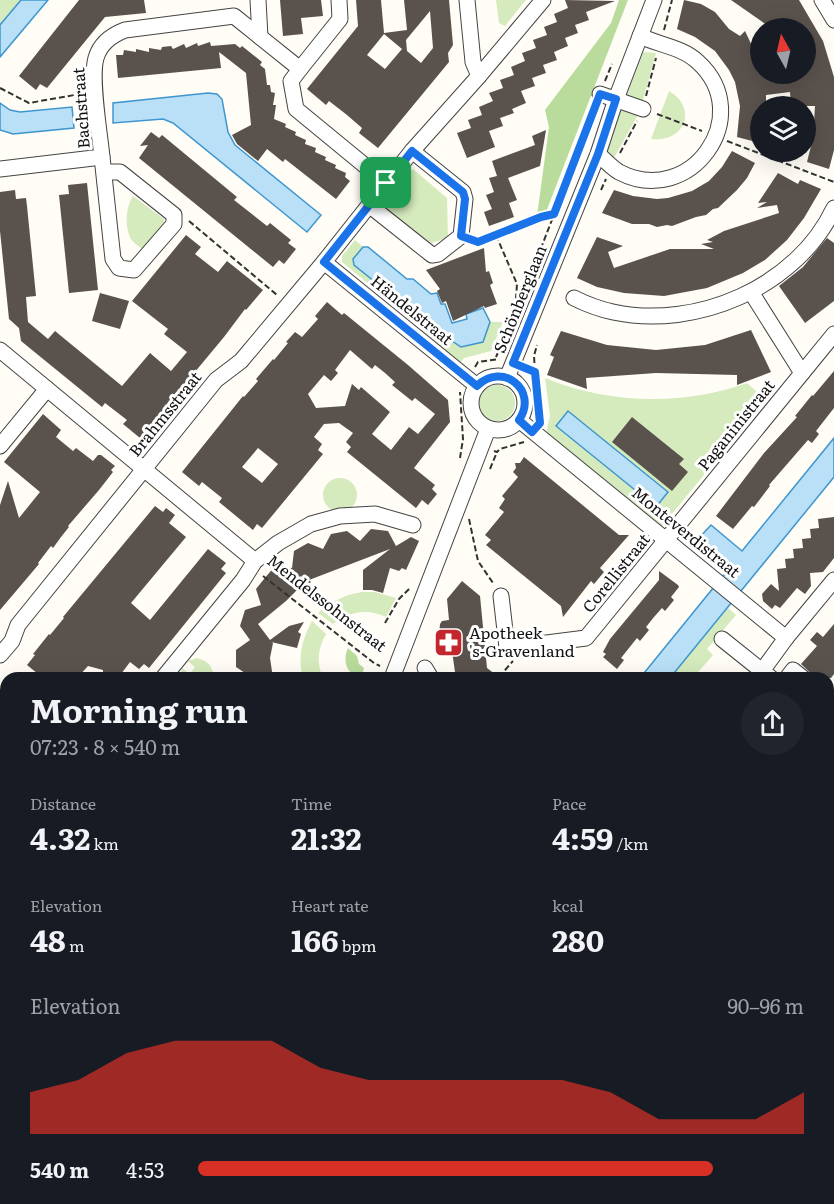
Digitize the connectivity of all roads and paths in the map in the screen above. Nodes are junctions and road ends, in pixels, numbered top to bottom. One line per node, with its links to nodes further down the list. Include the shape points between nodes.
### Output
1 (222, 0): 9 (street)
2 (258, 0): 11 (street)
3 (339, 0): 15 (street, via 340,19)
4 (467, 0): 16 (street, via 473,63)
5 (543, 0): 16 (street, Brahmsstraat)
6 (654, 0): 12 (street, Schönberglaan)
7 (672, 0): 13 (path)
8 (822, 0): 10 (street)
9 (223, 16): 11 (street, via 234,16); 18 (street, Bachstraat, via 117,33 96,58)
10 (834, 20)
11 (260, 36): 15 (street)
12 (640, 36): 13 (street); 20 (street, Schönberglaan)
13 (660, 45): 21 (path); 22 (street, via 690,56 709,75 720,107)
14 (613, 61): 19 (path)
15 (300, 69): 29 (street, via 291,81 296,109)
16 (479, 76): 23 (street, Brahmsstraat)
17 (0, 88): 18 (path, via 29,103)
18 (95, 92): 25 (street, Bachstraat)
19 (600, 94): 20 (street); 33 (path)
20 (616, 99): 21 (street); 24 (street, Schönberglaan)
21 (643, 109): 22 (path); 26 (path)
22 (716, 136): 26 (street, via 698,163 674,177 643,180); 28 (path)
23 (412, 151): 29 (street, Brahmsstraat); 36 (street, via 463,192)
24 (598, 154): 26 (street); 46 (street, Schönberglaan)
25 (103, 165): 27 (street, Bachstraat); 34 (street, via 120,172 171,211); 34 (street, via 116,266 128,271 137,268)
26 (612, 168): 30 (path)
27 (0, 169)
28 (834, 182)
29 (386, 183): 31 (street, Brahmsstraat)
30 (597, 197)
31 (369, 205): 36 (street, via 432,255); 37 (street, Brahmsstraat)
32 (834, 208): 38 (street, via 806,249)
33 (554, 214): 35 (path); 41 (path)
34 (175, 219): 40 (path, via 188,219)
35 (496, 235): 36 (path, via 478,242); 41 (path, via 518,284)
36 (461, 236)
37 (324, 262): 40 (street, Brahmsstraat); 50 (street, Händelstraat)
38 (751, 292): 39 (street, via 710,307 663,316 615,312); 48 (street)
39 (574, 298)
40 (288, 304): 57 (street, Brahmsstraat, via 241,361 216,380)
41 (515, 315): 45 (path)
42 (834, 334): 48 (street, Paganinistraat)
43 (537, 345): 47 (path, Schönberglaan)
44 (0, 350): 51 (street)
45 (496, 358): 46 (path); 50 (path, via 478,362)
46 (513, 363): 47 (path); 49 (street, Schönberglaan)
47 (535, 372): 54 (path, Schönberglaan, via 540,423)
48 (802, 373): 60 (street, Paganinistraat)
49 (507, 378): 50 (street); 52 (street, via 516,383 524,396 525,406)
50 (471, 382): 53 (street, via 472,410); 56 (path, via 460,389 463,439)
51 (47, 389): 55 (street); 57 (street)
52 (519, 420): 53 (street, via 505,429); 54 (street, Monteverdistraat)
53 (488, 429): 56 (street)
54 (532, 432): 56 (path, via 524,442 497,452); 60 (street, Monteverdistraat)
55 (0, 446)
56 (481, 446): 58 (street)
57 (143, 470): 61 (street, Mendelssohnstraat); 69 (street, Brahmsstraat, via 18,625 12,641)
58 (456, 514): 64 (path, via 469,518 478,561); 72 (street)
59 (413, 525): 61 (street, Mendelssohnstraat, via 375,514 340,516 311,524 278,543)
60 (667, 539): 64 (street, Corellistraat, via 586,638 507,648); 67 (street, Monteverdistraat)
61 (253, 564): 70 (path, Mendelssohnstraat); 71 (street, Mendelssohnstraat)
62 (834, 580): 65 (street)
63 (411, 587): 66 (path)
64 (501, 596)
65 (828, 600): 67 (street)
66 (385, 623)
67 (786, 638): 74 (street)
68 (722, 639): 73 (street)
69 (0, 655)
70 (381, 666)
71 (168, 672)
72 (394, 672)
73 (764, 672)
74 (768, 672)

